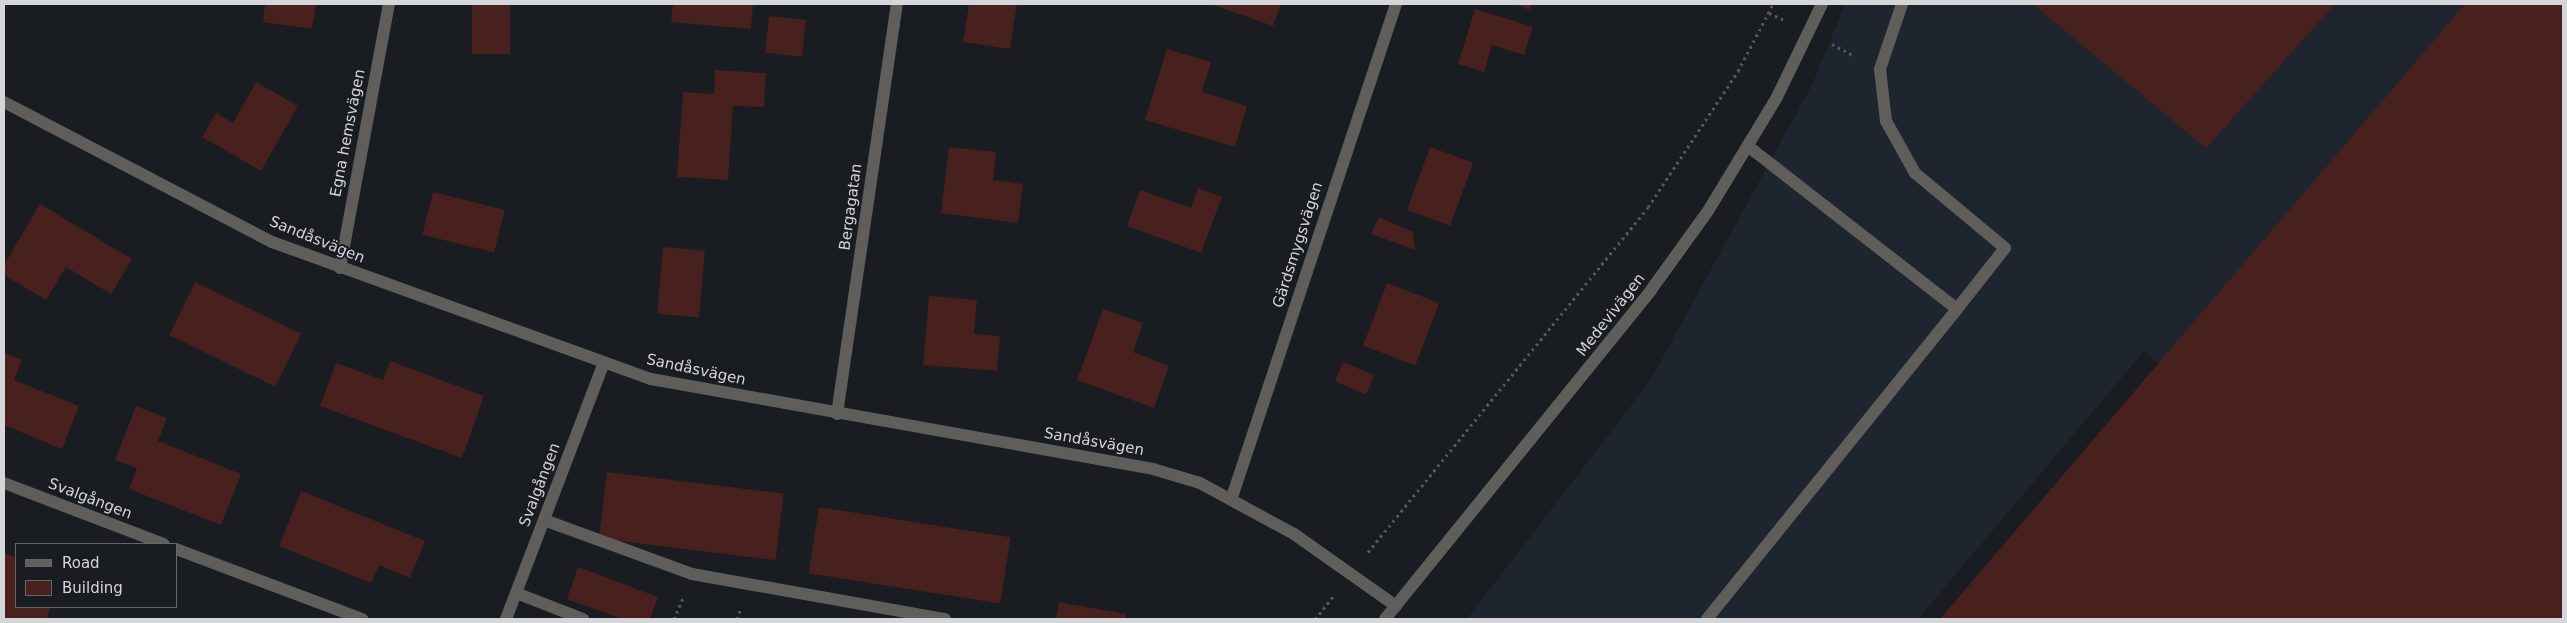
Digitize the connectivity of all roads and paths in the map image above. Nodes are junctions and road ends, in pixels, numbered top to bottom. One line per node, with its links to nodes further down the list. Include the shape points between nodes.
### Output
1 (389, 4): 9 (street, Egna hemsvägen)
2 (897, 4): 12 (street, Bergagatan)
3 (1396, 4): 14 (street, Gärdsmygsvägen)
4 (1773, 4): 18 (path, via 1738,72 1648,207)
5 (1822, 4): 8 (street, Medevivägen)
6 (1902, 4): 10 (street, via 1880,69 1886,121 1915,173 2005,248)
7 (4, 102): 9 (street, Sandåsvägen, via 272,242)
8 (1750, 147): 10 (street); 20 (street, Medevivägen, via 1652,290)
9 (340, 268): 11 (street, Sandåsvägen)
10 (1957, 309): 27 (street)
11 (604, 363): 12 (street, Sandåsvägen, via 651,379); 15 (street, Svalgången)
12 (837, 414): 14 (street, Sandåsvägen, via 1153,469)
13 (4, 483): 16 (street, Svalgången)
14 (1232, 496): 18 (street, Sandåsvägen)
15 (544, 520): 19 (street, Svalgången); 24 (street, via 692,574)
16 (161, 543)
17 (178, 550): 21 (street)
18 (1352, 573): 20 (street, Sandåsvägen); 25 (path)
19 (516, 593): 22 (street, Svalgången); 23 (street)
20 (1396, 606): 26 (street, Medevivägen)
21 (362, 619)
22 (506, 619)
23 (584, 619)
24 (945, 619)
25 (1315, 619)
26 (1385, 619)
27 (1707, 619)

